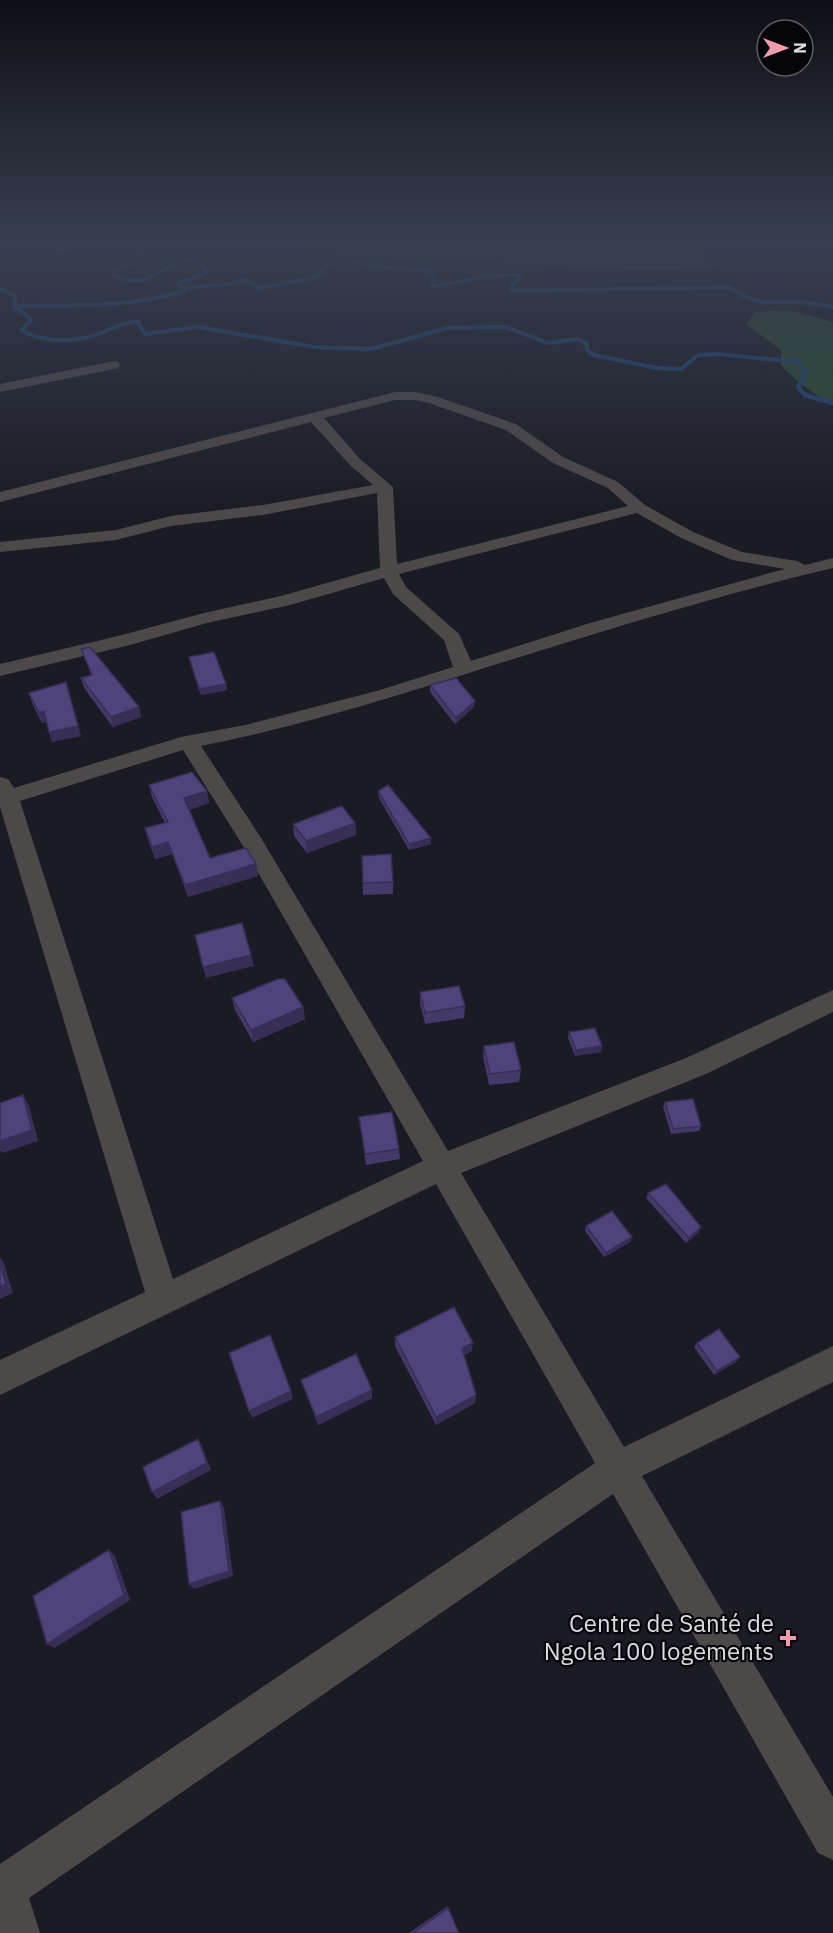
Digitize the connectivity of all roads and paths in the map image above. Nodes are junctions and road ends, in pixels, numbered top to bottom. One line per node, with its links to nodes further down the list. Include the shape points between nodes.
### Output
1 (114, 365): 2 (street)
2 (0, 388)
3 (315, 417): 4 (street, via 355,462); 5 (street); 6 (street, via 394,396 434,400 511,427 558,460 613,485)
4 (385, 487): 7 (street, via 263,510 171,521 116,535); 10 (street)
5 (0, 497)
6 (639, 508): 9 (street, via 687,535 738,555); 10 (street)
7 (0, 547)
8 (833, 562): 9 (street)
9 (811, 567): 11 (street)
10 (389, 572): 11 (street, via 399,590 452,638); 12 (street)
11 (464, 669): 13 (street, via 387,694)
12 (0, 670)
13 (188, 742): 14 (street); 16 (street, via 253,844)
14 (3, 794): 17 (street)
15 (833, 1000): 16 (street, via 696,1066)
16 (441, 1167): 17 (street); 20 (street)
17 (164, 1300): 19 (street)
18 (833, 1363): 20 (street)
19 (0, 1378)
20 (618, 1469): 21 (street); 22 (street)
21 (833, 1838)
22 (2, 1890): 23 (street)
23 (17, 1933)

